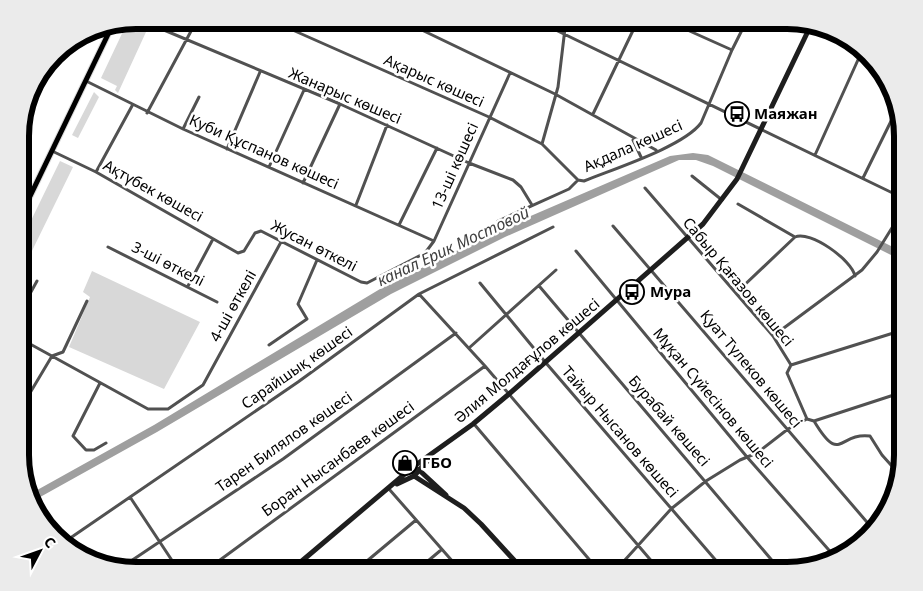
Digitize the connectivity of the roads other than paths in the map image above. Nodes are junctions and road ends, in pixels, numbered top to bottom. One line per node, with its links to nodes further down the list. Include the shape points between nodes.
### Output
1 (162, 29): 13 (street, Жанарыс көшесі)
2 (193, 29): 13 (street)
3 (290, 29): 28 (street, Ақарыс көшесi)
4 (424, 29): 18 (street)
5 (554, 29): 12 (street)
6 (566, 29): 12 (street)
7 (634, 29): 16 (street)
8 (685, 29): 14 (street)
9 (742, 29): 14 (street, Ақдала көшесі)
10 (808, 31): 31 (main road, Әлия Молдағұлов көшесі)
11 (109, 32): 19 (main road)
12 (566, 35): 16 (street); 21 (street)
13 (188, 40): 17 (street, Жанарыс көшесі); 26 (street)
14 (732, 50): 24 (street, Ақдала көшесі)
15 (860, 57): 39 (street)
16 (619, 61): 24 (street); 27 (street)
17 (260, 72): 20 (street, Жанарыс көшесі); 36 (street)
18 (510, 73): 21 (street); 28 (street, 13-ші көшесi)
19 (86, 81): 25 (street, Куби Құспанов көшесi); 38 (main road)
20 (304, 90): 23 (street, Жанарыс көшесі); 42 (street)
21 (555, 94): 27 (street); 34 (street)
22 (199, 96): 32 (street)
23 (340, 104): 30 (street, Жанарыс көшесі); 47 (street)
24 (709, 104): 31 (street); 37 (street, Ақдала көшесі, via 695,131)
25 (132, 106): 26 (street, Куби Құспанов көшесi); 43 (street)
26 (147, 113): 32 (street, Куби Құспанов көшесi)
27 (593, 114): 33 (street)
28 (489, 118): 34 (street, Ақарыс көшесi); 41 (street, 13-ші көшесi)
29 (892, 118): 45 (street)
30 (387, 125): 35 (street, Жанарыс көшесі); 53 (street)
31 (760, 128): 39 (street); 51 (main road, Әлия Молдағұлов көшесі, via 743,168)
32 (183, 129): 36 (street, Куби Құспанов көшесi)
33 (633, 139): 37 (street); 40 (street)
34 (542, 144): 46 (street, Ақарыс көшесi)
35 (437, 148): 41 (street, Жанарыс көшесі); 56 (street)
36 (227, 149): 42 (street, Куби Құспанов көшесi)
37 (657, 151): 40 (street, Ақдала көшесі)
38 (52, 152): 43 (street, Ақтүбек көшесi); 50 (main road)
39 (815, 155): 45 (street)
40 (641, 157): 46 (street, Ақдала көшесі)
41 (469, 163): 54 (street, Жанарыс көшесі, via 513,180); 63 (street, 13-ші көшесi)
42 (269, 168): 47 (street, Куби Құспанов көшесi)
43 (96, 172): 61 (street, Ақтүбек көшесi)
44 (692, 176): 51 (street)
45 (863, 178): 49 (street)
46 (578, 180): 54 (street, Ақдала көшесі, via 569,189)
47 (303, 183): 53 (street, Куби Құспанов көшесi)
48 (645, 188): 62 (street, Сабыр Қағазов көшесі)
49 (894, 194)
50 (29, 199)
51 (723, 200): 62 (main road, Әлия Молдағұлов көшесі)
52 (738, 204): 60 (street)
53 (356, 205): 56 (street, Куби Құспанов көшесi)
54 (532, 205): 55 (street, Ақдала көшесі)
55 (498, 221)
56 (399, 225): 63 (street, Куби Құспанов көшесi)
57 (894, 225): 71 (street, via 877,252)
58 (613, 226): 69 (street, Қуат Түлеков көшесі)
59 (553, 227): 77 (street, Сарайшық көшесі)
60 (795, 237): 71 (street, via 805,236 836,252 854,270); 76 (street)
61 (214, 238): 67 (street, Ақтүбек көшесi); 74 (street)
62 (687, 238): 69 (main road, Әлия Молдағұлов көшесі); 76 (street, Сабыр Қағазов көшесі)
63 (434, 241): 68 (street, Жусан өткелі, via 425,253 367,283)
64 (281, 242): 67 (street, Жусан өткелі, via 257,231); 68 (street, Жусан өткелі); 94 (street, 4-шi өткелi, via 200,388 168,409 148,409)
65 (108, 247): 74 (street, 3-шi өткелi)
66 (576, 251): 79 (street, Мұқан Сүйесінов көшесі)
67 (241, 253)
68 (316, 260): 88 (street, via 298,304 307,319)
69 (652, 269): 79 (main road, Әлия Молдағұлов көшесі); 101 (street, Қуат Түлеков көшесі)
70 (556, 270): 75 (street)
71 (855, 277): 86 (street)
72 (37, 281): 78 (street)
73 (480, 283): 82 (street, Тайыр Нысанов көшесi)
74 (188, 286): 81 (street, 3-шi өткелi)
75 (540, 287): 82 (street); 84 (street, Бурабай көшесi)
76 (736, 293): 86 (street, Сабыр Қағазов көшесі)
77 (419, 294): 83 (street); 113 (street, Сарайшық көшесі)
78 (29, 296)
79 (617, 300): 84 (main road, Әлия Молдағұлов көшесі); 104 (street, Мұқан Сүйесінов көшесі)
80 (87, 301): 90 (street, via 63,352)
81 (217, 302)
82 (507, 316): 89 (street); 91 (street, Тайыр Нысанов көшесi)
83 (456, 333): 89 (street); 118 (street, Тарен Билялов көшесі, via 283,459)
84 (579, 333): 91 (main road, Әлия Молдағұлов көшесі); 110 (street, Бурабай көшесi)
85 (894, 333): 92 (street)
86 (773, 336): 92 (street, Сабыр Қағазов көшесі)
87 (29, 343): 90 (street, 4-шi өткелi)
88 (269, 345)
89 (469, 348): 93 (street)
90 (52, 356): 94 (street, 4-шi өткелi); 96 (street)
91 (546, 363): 95 (main road, Әлия Молдағұлов көшесі); 114 (street, Тайыр Нысанов көшесi)
92 (791, 364): 98 (street, Сабыр Қағазов көшесі, via 787,373)
93 (485, 366): 95 (street); 124 (street, Боран Нысанбаев көшесі)
94 (100, 383): 102 (street, via 73,436 86,450 94,450)
95 (509, 394): 100 (main road, Әлия Молдағұлов көшесі); 119 (street)
96 (29, 395)
97 (894, 395): 99 (street)
98 (807, 419): 99 (street); 101 (street)
99 (814, 421): 106 (street, via 825,440 832,444 870,436)
100 (473, 424): 103 (main road, Әлия Молдағұлов көшесі); 130 (street)
101 (788, 429): 104 (street); 116 (street, Қуат Түлеков көшесі)
102 (106, 443)
103 (435, 453): 105 (main road, Әлия Молдағұлов көшесі); 107 (main road, Әлия Молдағұлов көшесі); 111 (main road, via 426,470)
104 (747, 457): 110 (street); 121 (street, Мұқан Сүйесінов көшесі)
105 (413, 467): 107 (main road); 108 (main road); 112 (main road, Әлия Молдағұлов көшесі)
106 (893, 468)
107 (420, 470): 108 (main road, Әлия Молдағұлов көшесі); 111 (main road)
108 (414, 476): 109 (main road, Әлия Молдағұлов көшесі); 111 (main road)
109 (405, 481): 111 (main road); 112 (main road, Әлия Молдағұлов көшесі)
110 (706, 481): 114 (street); 134 (street, Бурабай көшесi)
111 (428, 482): 129 (main road, via 481,524)
112 (392, 487): 115 (street); 125 (main road, Әлия Молдағұлов көшесі)
113 (130, 497): 117 (street, Сарайшық көшесі); 118 (street)
114 (671, 508): 119 (street); 133 (street, Тайыр Нысанов көшесi)
115 (416, 520): 120 (street); 126 (street)
116 (869, 525)
117 (69, 539)
118 (160, 540): 122 (street, Тарен Билялов көшесі); 123 (street)
119 (638, 545): 131 (street); 132 (street)
120 (441, 550): 127 (street); 128 (street)
121 (831, 553)
122 (130, 562)
123 (173, 562)
124 (217, 562)
125 (301, 562)
126 (366, 562)
127 (427, 562)
128 (452, 562)
129 (516, 562)
130 (591, 562)
131 (622, 562)
132 (652, 562)
133 (717, 562)
134 (774, 562)

